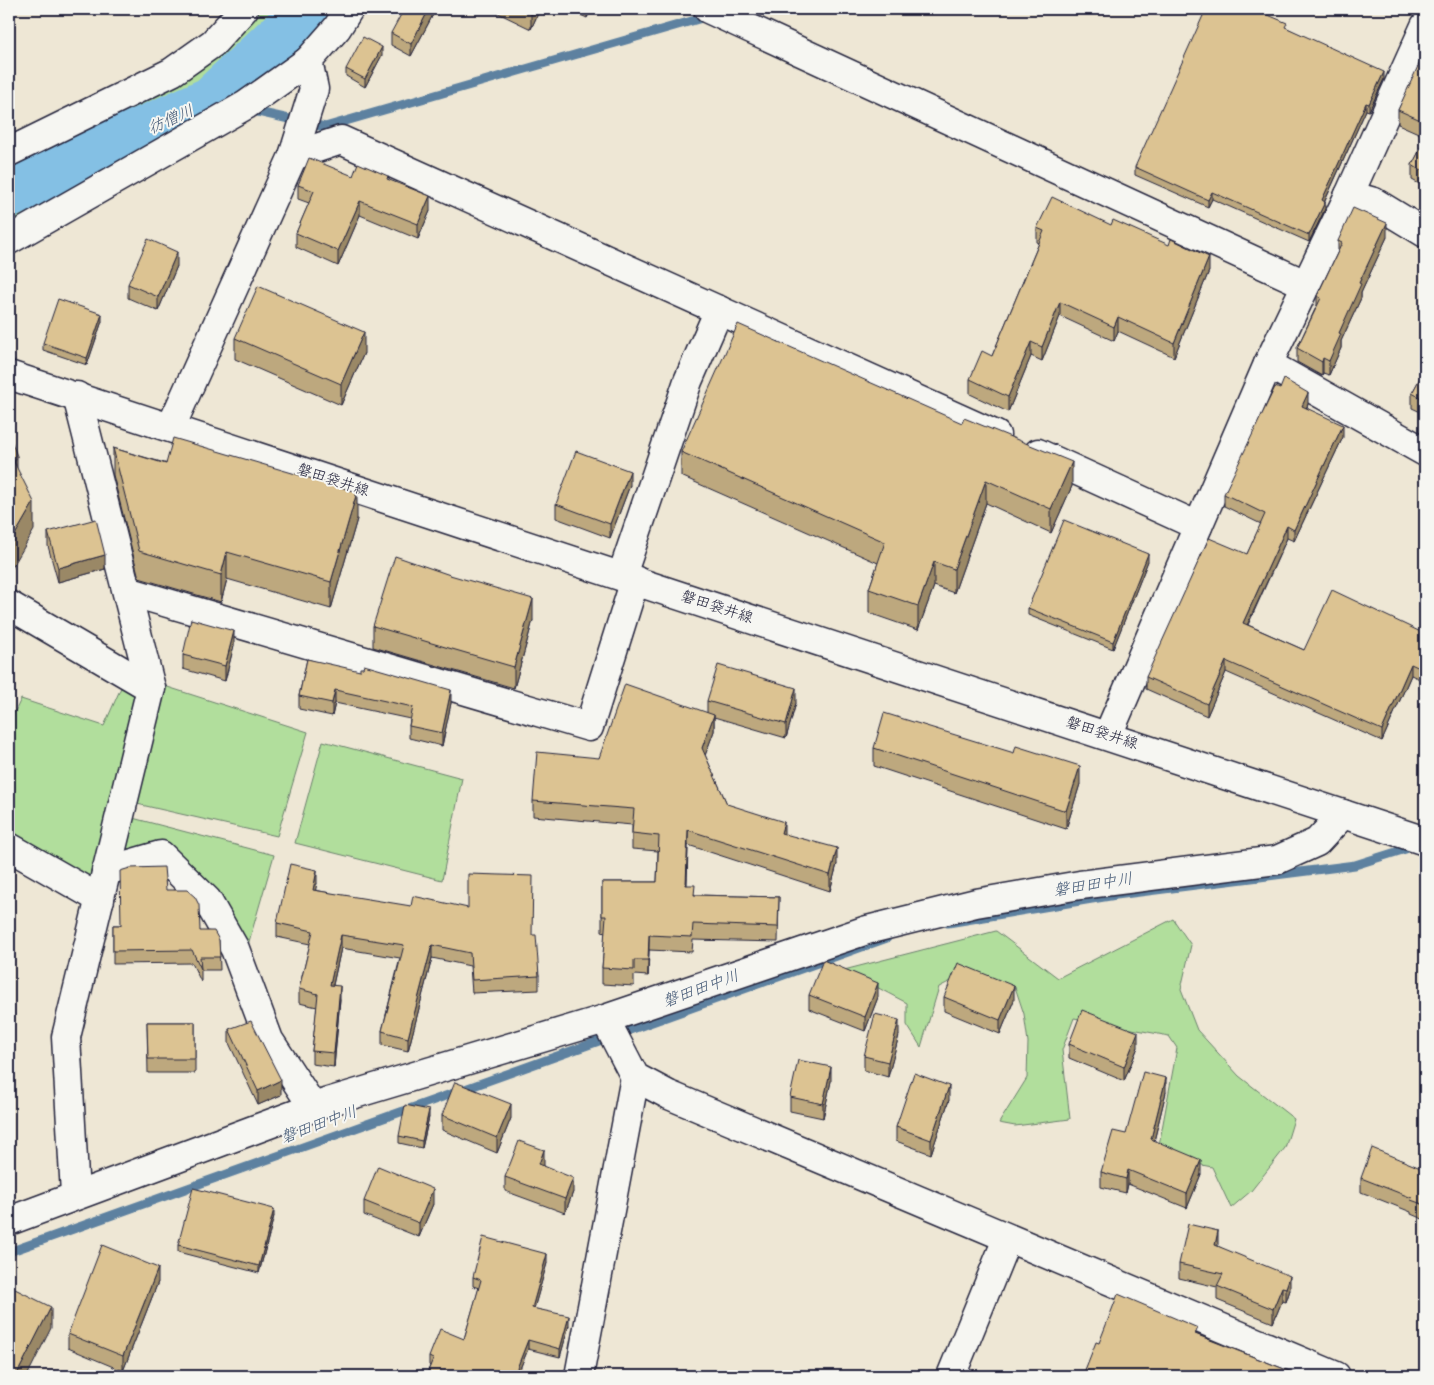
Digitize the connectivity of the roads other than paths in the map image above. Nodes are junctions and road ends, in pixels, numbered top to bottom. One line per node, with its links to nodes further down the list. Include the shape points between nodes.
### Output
1 (244, 9): 6 (street, via 213,43 172,72)
2 (349, 9): 5 (street)
3 (708, 9): 11 (street)
4 (1425, 26): 8 (street)
5 (308, 61): 7 (street, via 314,89); 10 (street, via 246,105)
6 (9, 152)
7 (293, 156): 12 (street, via 341,140); 16 (street)
8 (1349, 195): 9 (street, via 1374,202); 11 (street)
9 (1425, 233)
10 (9, 240)
11 (1305, 284): 13 (street)
12 (719, 310): 18 (street); 19 (street, via 688,380)
13 (1268, 364): 17 (street); 18 (street)
14 (9, 375): 15 (street, 磐田袋井線)
15 (76, 396): 16 (street, 磐田袋井線); 20 (street)
16 (171, 427): 19 (street, 磐田袋井線)
17 (1425, 452)
18 (1198, 526): 23 (street)
19 (628, 578): 20 (street, via 589,727); 23 (street, 磐田袋井線)
20 (127, 591): 22 (street)
21 (9, 606): 22 (street)
22 (151, 688): 27 (street)
23 (1108, 735): 24 (street, 磐田袋井線)
24 (1343, 814): 25 (street, 磐田袋井線); 29 (street, via 1317,842 1277,860 1080,885 967,905 867,930)
25 (1425, 842)
26 (9, 847): 28 (street)
27 (106, 872): 28 (street); 31 (street, via 161,855 207,900 235,949 269,1040)
28 (100, 899): 32 (street, via 66,1037)
29 (606, 1019): 30 (street); 31 (street)
30 (635, 1077): 34 (street, via 669,1095); 35 (street)
31 (313, 1107): 32 (street)
32 (76, 1194): 33 (street)
33 (9, 1221)
34 (1007, 1239): 36 (street); 37 (street)
35 (579, 1376)
36 (951, 1376)
37 (1336, 1376)

